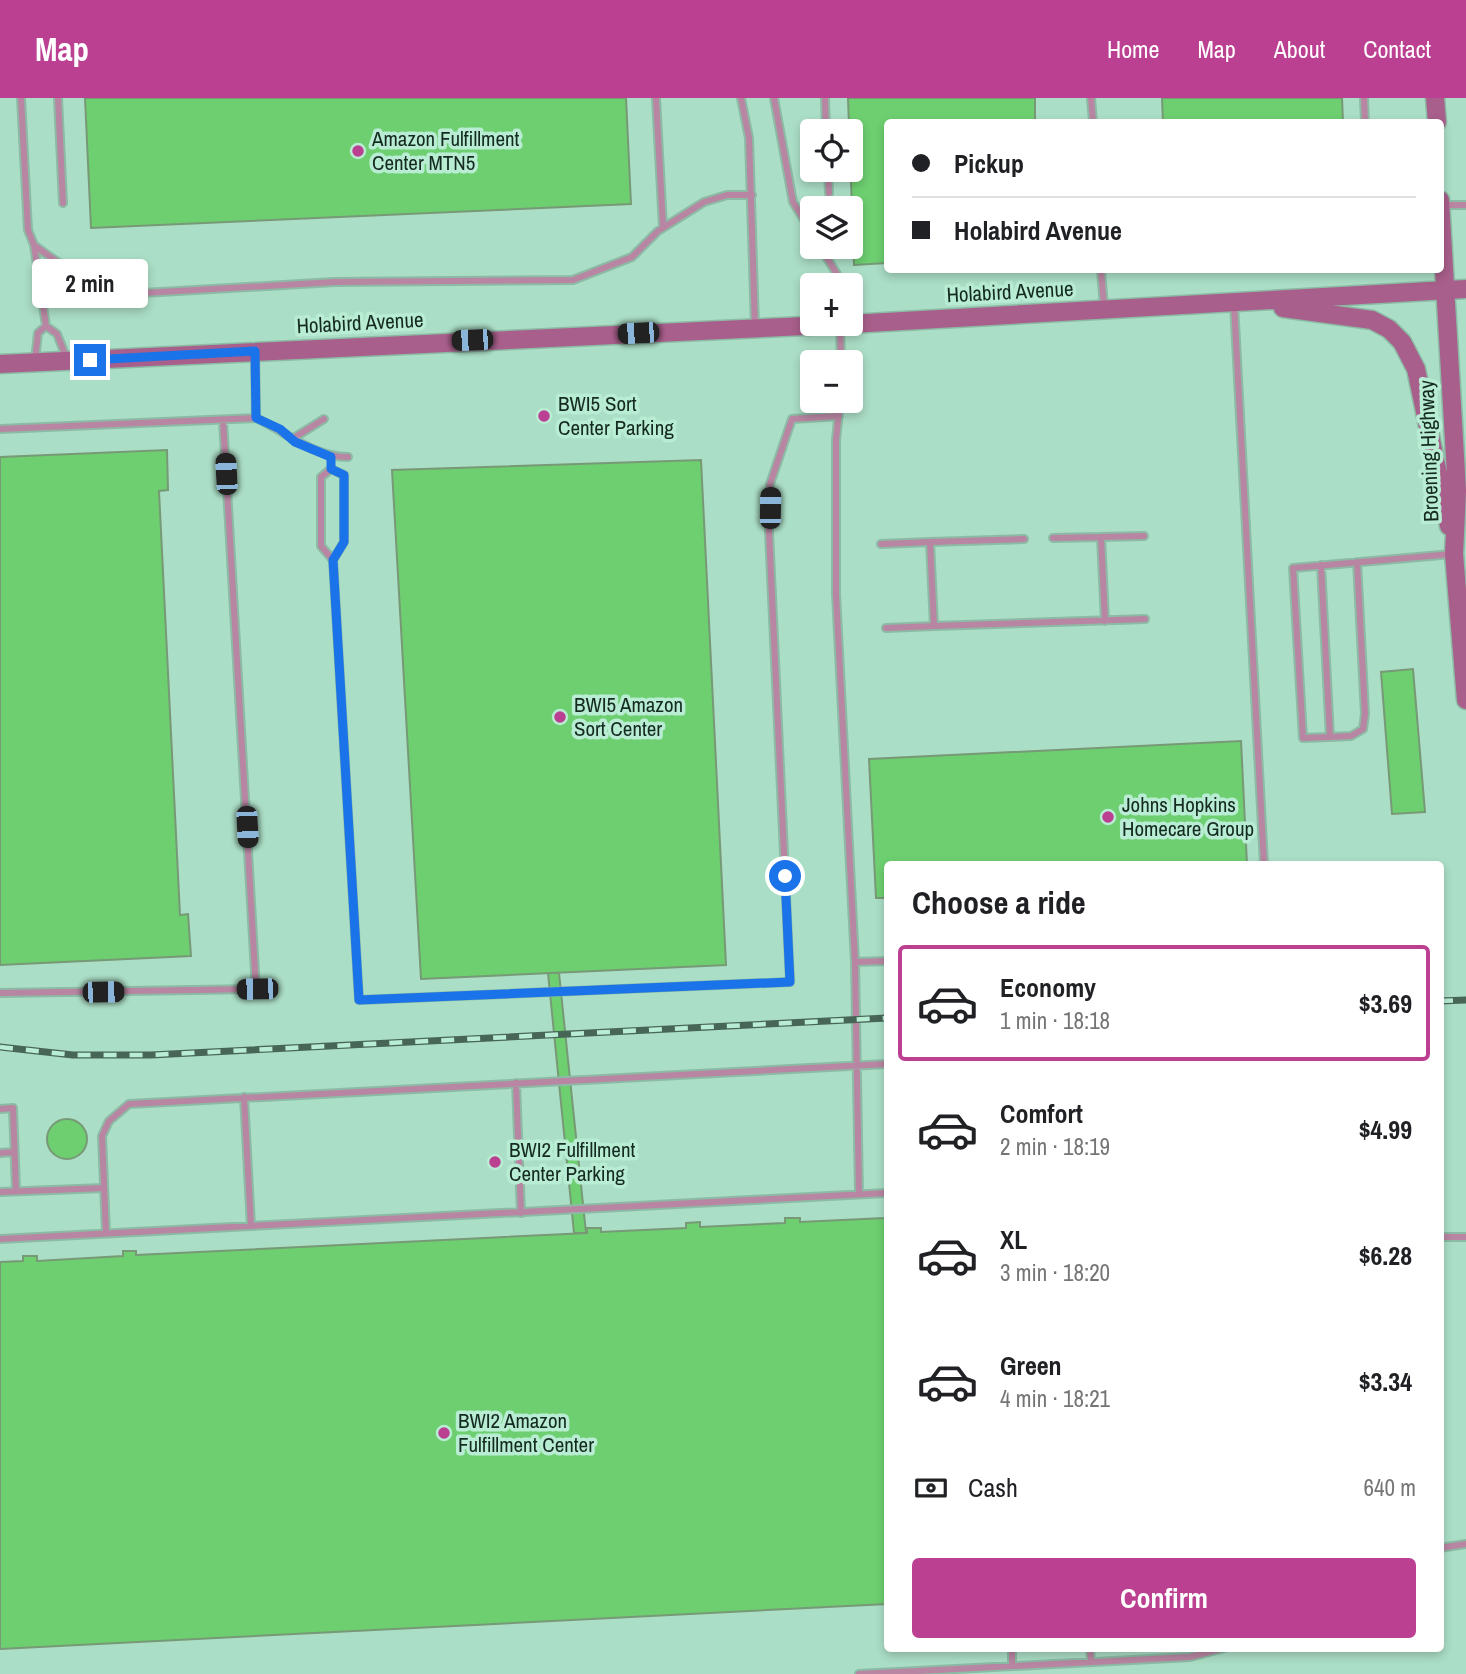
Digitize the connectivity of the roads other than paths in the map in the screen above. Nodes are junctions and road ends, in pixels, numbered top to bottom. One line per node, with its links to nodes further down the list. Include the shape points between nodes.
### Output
1 (21, 98): 22 (lane, via 28,230)
2 (58, 98): 17 (lane)
3 (656, 98): 21 (lane)
4 (741, 98): 16 (lane)
5 (774, 98): 20 (lane, via 793,202)
6 (825, 98): 10 (lane)
7 (1091, 98): 11 (lane)
8 (1364, 98): 12 (lane)
9 (1435, 98): 13 (main road)
10 (826, 119)
11 (1093, 119)
12 (1365, 119)
13 (1437, 119)
14 (829, 182): 15 (lane)
15 (829, 193)
16 (752, 195): 21 (lane, via 727,195 704,202); 32 (lane)
17 (63, 203)
18 (1444, 205): 19 (lane)
19 (1466, 205)
20 (800, 213)
21 (663, 227): 22 (lane, via 632,257 573,280 335,282 201,292 115,290 71,273)
22 (34, 245): 30 (lane)
23 (1101, 273): 28 (lane)
24 (1443, 273): 26 (main road, Broening Highway)
25 (1466, 289): 26 (main road, Holabird Avenue)
26 (1444, 290): 27 (main road, Holabird Avenue); 53 (main road, Broening Highway, via 1457,491)
27 (1234, 303): 28 (main road, Holabird Avenue); 53 (main road, via 1373,320 1402,342 1416,369); 63 (lane)
28 (1104, 309): 29 (main road, Holabird Avenue)
29 (863, 323)
30 (46, 326): 34 (lane, via 62,341); 35 (lane, via 38,333)
31 (800, 326): 32 (main road, Holabird Avenue)
32 (755, 329): 33 (main road, Holabird Avenue)
33 (255, 351): 34 (main road, Holabird Avenue); 39 (lane)
34 (67, 361): 35 (main road, Holabird Avenue)
35 (35, 362): 36 (main road, Holabird Avenue)
36 (0, 364)
37 (839, 413): 38 (lane)
38 (839, 416): 54 (lane, via 792,419 770,484 790,982 359,1000); 65 (lane, via 835,594)
39 (256, 418): 41 (lane); 43 (lane)
40 (324, 419): 43 (lane)
41 (223, 420): 42 (lane); 66 (lane, via 257,989)
42 (0, 429)
43 (292, 439): 44 (lane)
44 (331, 457): 45 (lane); 46 (lane)
45 (348, 457)
46 (331, 469): 54 (lane, via 321,477 320,510 321,546); 54 (lane, via 344,475 344,542)
47 (1144, 536): 48 (lane)
48 (1101, 537): 49 (lane); 58 (lane)
49 (1053, 538)
50 (1024, 539): 51 (lane)
51 (930, 542): 52 (lane); 59 (lane)
52 (881, 544)
53 (1454, 554): 55 (lane); 61 (main road, Broening Highway)
54 (333, 560)
55 (1357, 562): 56 (lane); 62 (lane, via 1363,729 1351,736)
56 (1321, 565): 62 (lane); 62 (lane, via 1293,568 1303,738)
57 (1145, 620): 58 (lane)
58 (1105, 621): 59 (lane)
59 (934, 626): 60 (lane)
60 (886, 628)
61 (1466, 700)
62 (1330, 737)
63 (1264, 861)
64 (884, 961): 65 (lane)
65 (855, 962): 68 (lane)
66 (0, 993)
67 (884, 1064): 68 (lane)
68 (856, 1065): 69 (lane); 78 (lane)
69 (516, 1083): 70 (lane); 79 (lane)
70 (244, 1097): 74 (lane, via 138,1103 123,1108 102,1136); 80 (lane)
71 (0, 1109): 72 (lane, via 13,1108)
72 (14, 1152): 73 (lane); 75 (lane)
73 (0, 1153)
74 (104, 1188): 75 (lane); 81 (lane)
75 (16, 1191): 76 (lane)
76 (0, 1192)
77 (884, 1193): 78 (lane)
78 (859, 1194): 79 (lane)
79 (522, 1213): 80 (lane)
80 (251, 1226): 81 (lane)
81 (106, 1233): 84 (lane)
82 (1444, 1237): 83 (lane)
83 (1466, 1237)
84 (0, 1240)
85 (1466, 1544): 86 (lane)
86 (1444, 1547)
87 (1012, 1652): 91 (lane)
88 (1090, 1652): 90 (lane)
89 (1209, 1652): 90 (lane)
90 (1091, 1662): 91 (lane)
91 (1012, 1666): 92 (lane)
92 (859, 1674)

